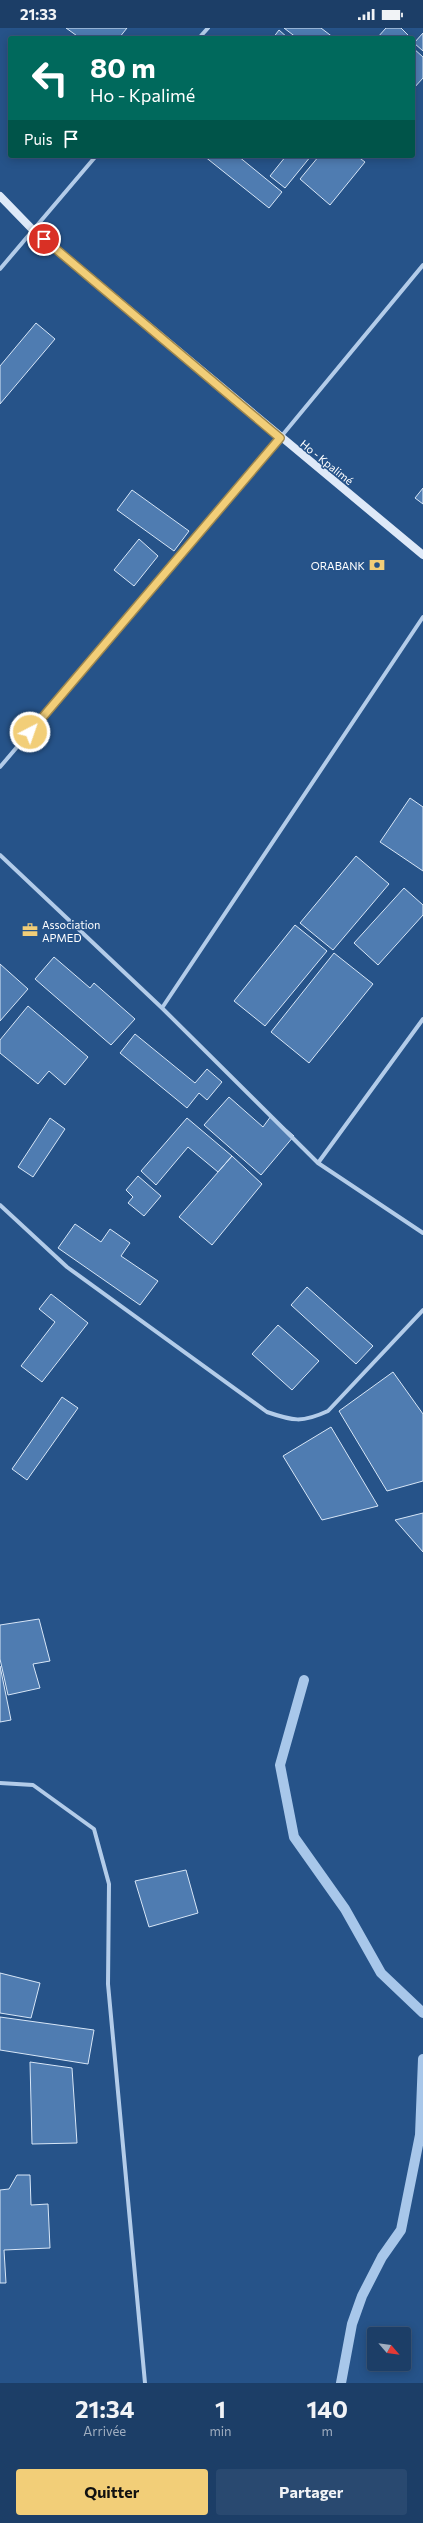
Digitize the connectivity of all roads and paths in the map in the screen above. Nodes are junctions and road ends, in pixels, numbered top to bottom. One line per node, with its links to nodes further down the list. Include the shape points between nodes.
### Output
1 (208, 28): 2 (street)
2 (201, 36)
3 (94, 158): 5 (street)
4 (0, 196): 5 (main road, Ho - Kpalimé)
5 (32, 229): 7 (street); 8 (main road, Ho - Kpalimé)
6 (423, 265): 8 (street)
7 (0, 269)
8 (280, 438): 9 (main road, Ho - Kpalimé); 11 (street)
9 (423, 555)
10 (423, 617): 13 (street)
11 (0, 767)
12 (0, 855): 13 (street)
13 (162, 1008): 15 (street)
14 (423, 1019): 15 (street)
15 (318, 1163): 17 (street)
16 (0, 1206): 18 (street, via 67,1267 267,1412 293,1421 313,1418 328,1411)
17 (423, 1233)
18 (423, 1310)
19 (0, 1783): 20 (street, via 33,1785 94,1830 109,1884 108,1984)
20 (145, 2383)

